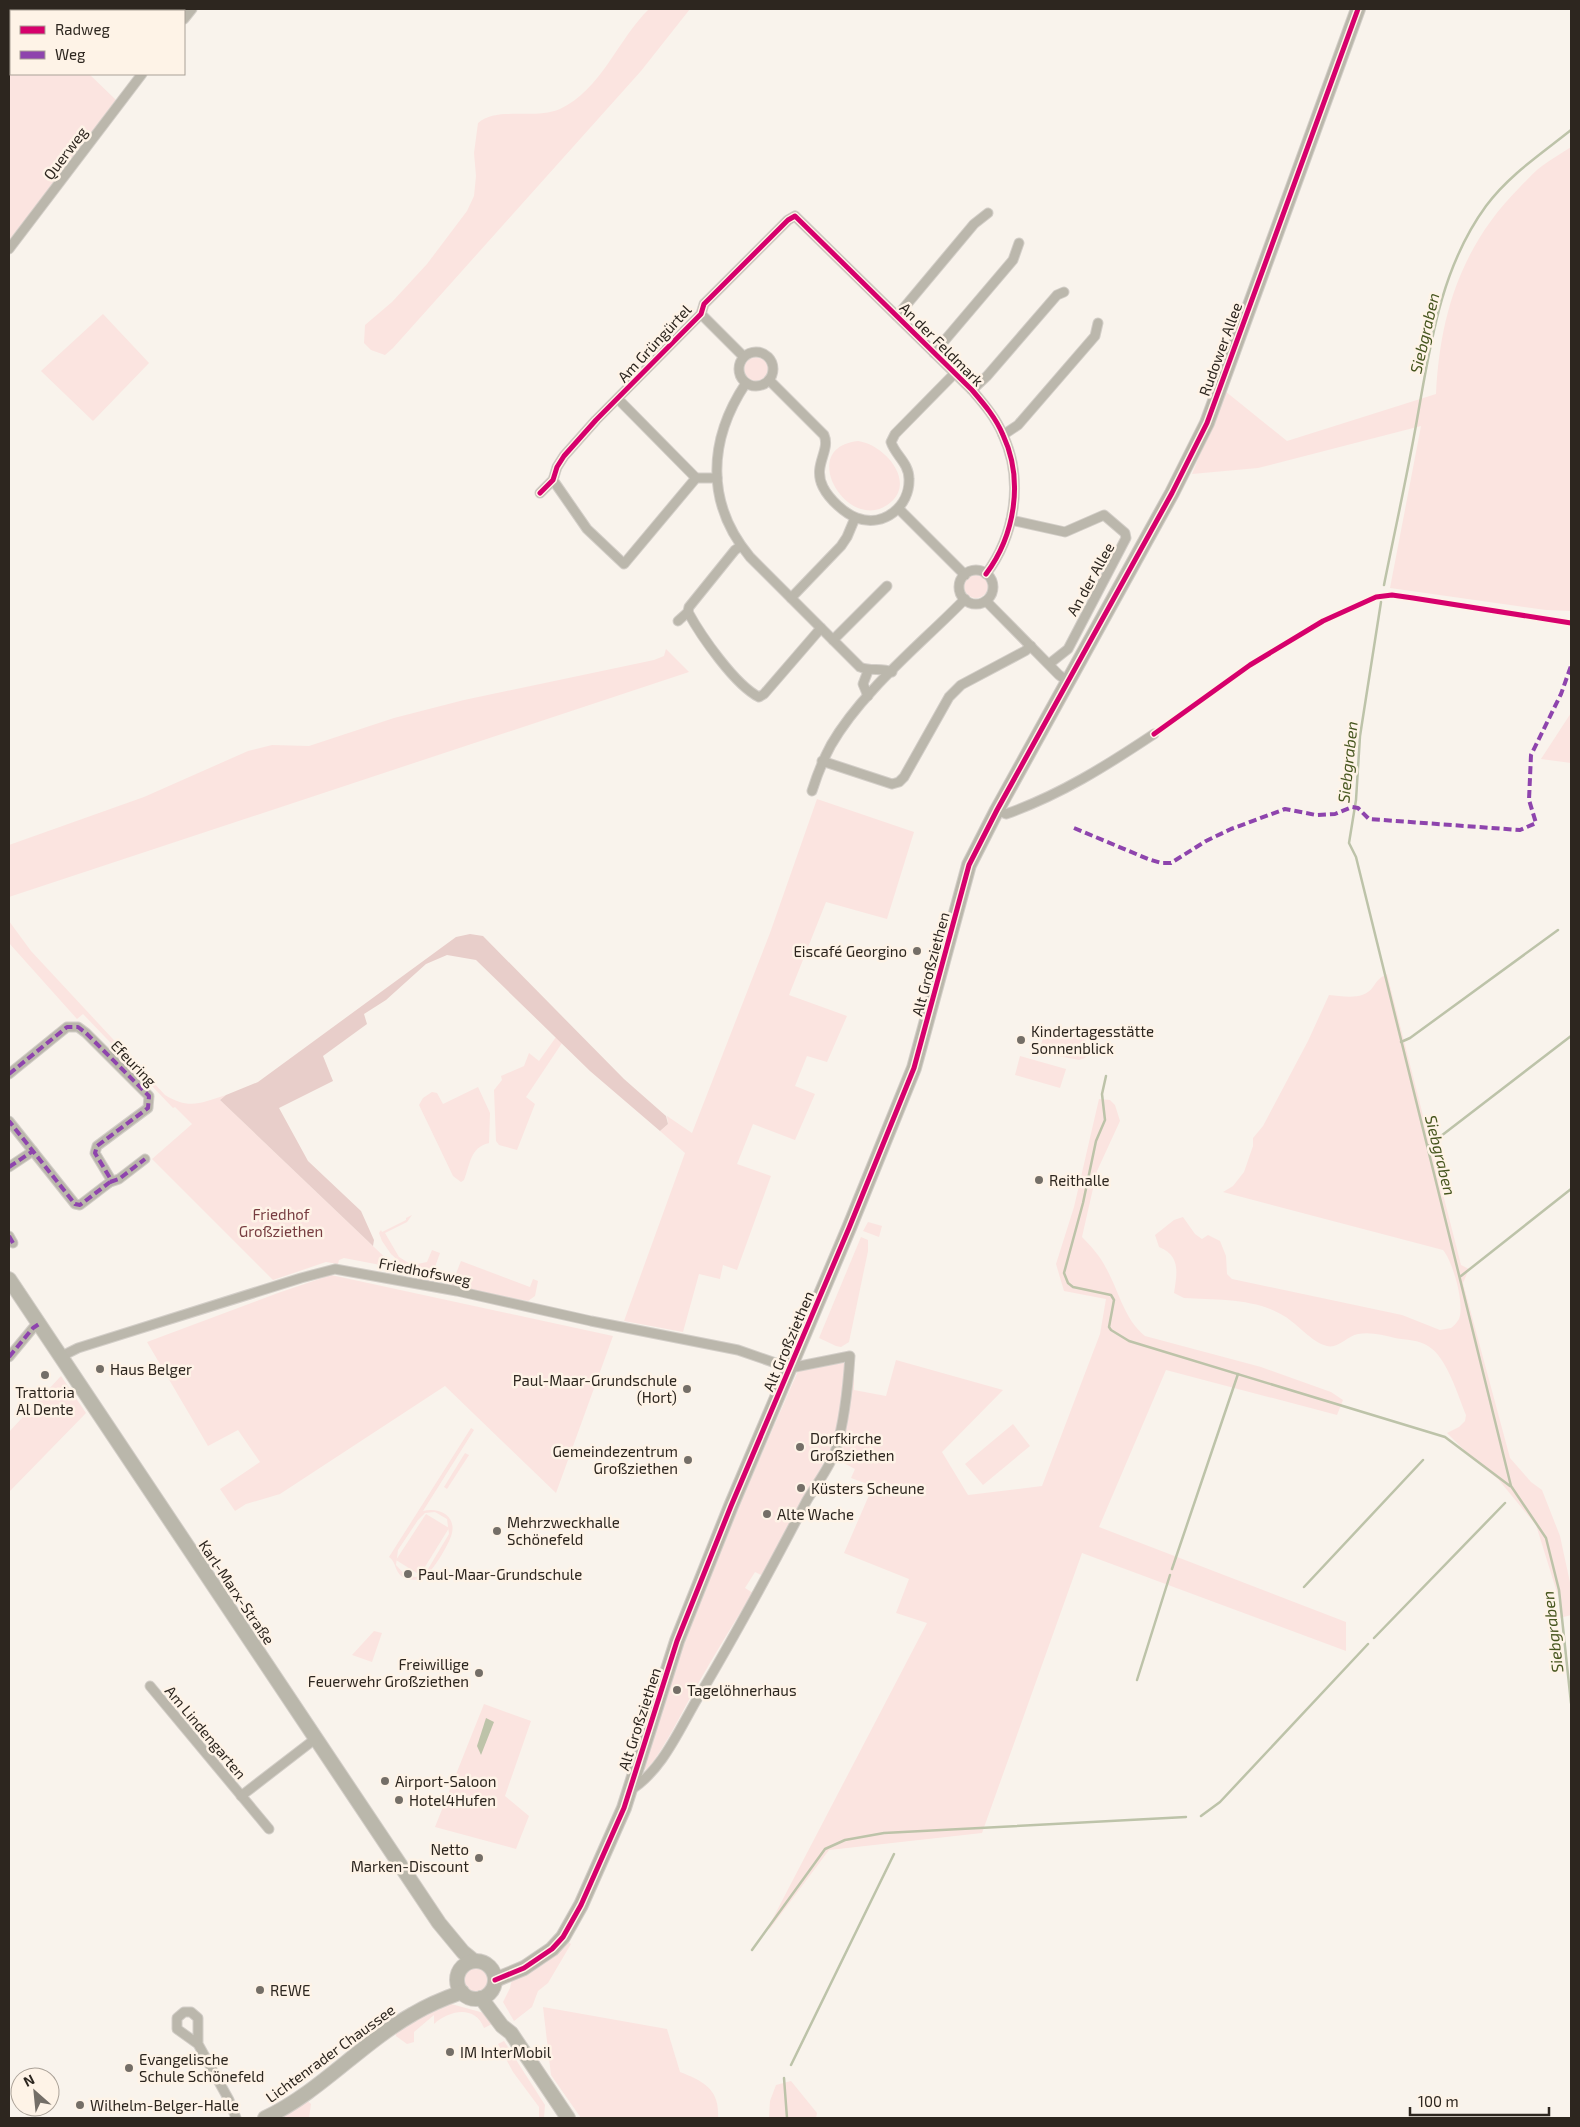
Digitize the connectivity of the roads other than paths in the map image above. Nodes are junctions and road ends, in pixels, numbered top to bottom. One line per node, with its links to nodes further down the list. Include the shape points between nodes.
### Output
1 (1358, 9): 41 (street, Rudower Allee, via 1207,423)
2 (141, 75): 6 (street, Querweg)
3 (988, 213): 9 (street, An der Feldmark, via 974,224)
4 (795, 216): 8 (street, Am Grüngürtel, via 704,304); 9 (street, An der Feldmark)
5 (1019, 243): 11 (street, An der Feldmark, via 1013,260)
6 (9, 248)
7 (1064, 292): 16 (street, An der Feldmark, via 1057,295)
8 (701, 314): 12 (street); 17 (street, Am Grüngürtel)
9 (897, 316): 11 (street, An der Feldmark)
10 (1098, 322): 18 (street, via 1095,336 1018,425)
11 (934, 353): 13 (street, An der Feldmark)
12 (743, 356): 14 (street, via 752,352 766,355 773,367); 15 (street, via 738,367)
13 (954, 373): 16 (street, An der Feldmark); 23 (street, via 891,442 910,478)
14 (769, 380): 15 (street, via 755,386); 24 (street, via 824,435 826,444 819,464 822,486)
15 (746, 383): 20 (street, via 728,414 722,432)
16 (972, 390): 18 (street, An der Feldmark)
17 (618, 399): 19 (street); 21 (street, Am Grüngürtel, via 564,456)
18 (1003, 435): 25 (street, An der Feldmark, via 1013,466)
19 (696, 478): 20 (street); 21 (street, via 625,567 588,529)
20 (716, 478): 26 (street, via 722,508)
21 (553, 480): 22 (street, Am Grüngürtel)
22 (540, 493)
23 (899, 509): 24 (street, via 886,517 872,520); 28 (street)
24 (855, 518): 30 (street, via 841,546)
25 (1011, 520): 27 (street, An der Feldmark, via 1000,552); 38 (street, An der Allee, via 1065,532 1104,515 1126,538 1068,648)
26 (741, 546): 30 (street); 33 (street)
27 (986, 574): 28 (street, via 977,570); 32 (street, via 993,586)
28 (965, 575): 31 (street, via 960,584)
29 (887, 586): 36 (street)
30 (791, 598): 35 (street)
31 (965, 599): 32 (street, via 977,604); 40 (street)
32 (986, 600): 37 (street)
33 (688, 612): 34 (street); 35 (street, via 725,666 758,697)
34 (678, 621)
35 (821, 628): 36 (street)
36 (833, 640): 39 (street)
37 (1031, 646): 38 (street); 44 (street, via 961,686 949,697 899,782 892,784)
38 (1049, 664): 41 (street)
39 (868, 671): 40 (street, via 883,669); 42 (street, via 863,684)
40 (892, 672): 42 (street)
41 (1069, 682): 46 (street, Alt Großziethen)
42 (868, 696): 44 (street, via 843,726)
43 (1154, 734): 46 (street, via 1062,792 1006,814)
44 (822, 762): 45 (street)
45 (812, 791)
46 (997, 810): 57 (street, Alt Großziethen, via 965,878 914,1068)
47 (9, 1074): 52 (street, Efeuring, via 67,1027 73,1026 86,1033 149,1096 148,1108 97,1146 95,1153)
48 (9, 1121): 49 (street)
49 (33, 1151): 51 (street); 52 (street, via 75,1204 80,1205)
50 (145, 1159): 52 (street)
51 (9, 1167)
52 (110, 1182)
53 (9, 1279): 54 (street, Karl-Marx-Straße)
54 (39, 1324): 55 (street); 56 (street, Karl-Marx-Straße)
55 (10, 1354)
56 (60, 1357): 57 (street, Friedhofsweg, via 78,1348 335,1269 738,1350); 59 (street, Karl-Marx-Straße)
57 (790, 1368): 60 (street, Alt Großziethen, via 677,1640); 60 (street, Alt Großziethen, via 850,1356 847,1397 836,1451 688,1716 653,1771 642,1784)
58 (150, 1686): 61 (street, Am Lindengarten)
59 (315, 1739): 61 (street, Am Lindengarten); 63 (street, Karl-Marx-Straße, via 439,1923 448,1946)
60 (629, 1792): 64 (street, Alt Großziethen, via 566,1932 552,1949)
61 (241, 1796): 62 (street, Am Lindengarten)
62 (269, 1829)
63 (468, 1964): 64 (street, via 484,1963); 65 (street)
64 (489, 1985): 65 (street, via 470,1998); 69 (street, via 511,2033)
65 (460, 1987): 68 (street, Lichtenrader Chaussee, via 413,2014 303,2097)
66 (198, 2044): 67 (street)
67 (236, 2118)
68 (265, 2118)
69 (568, 2118)

